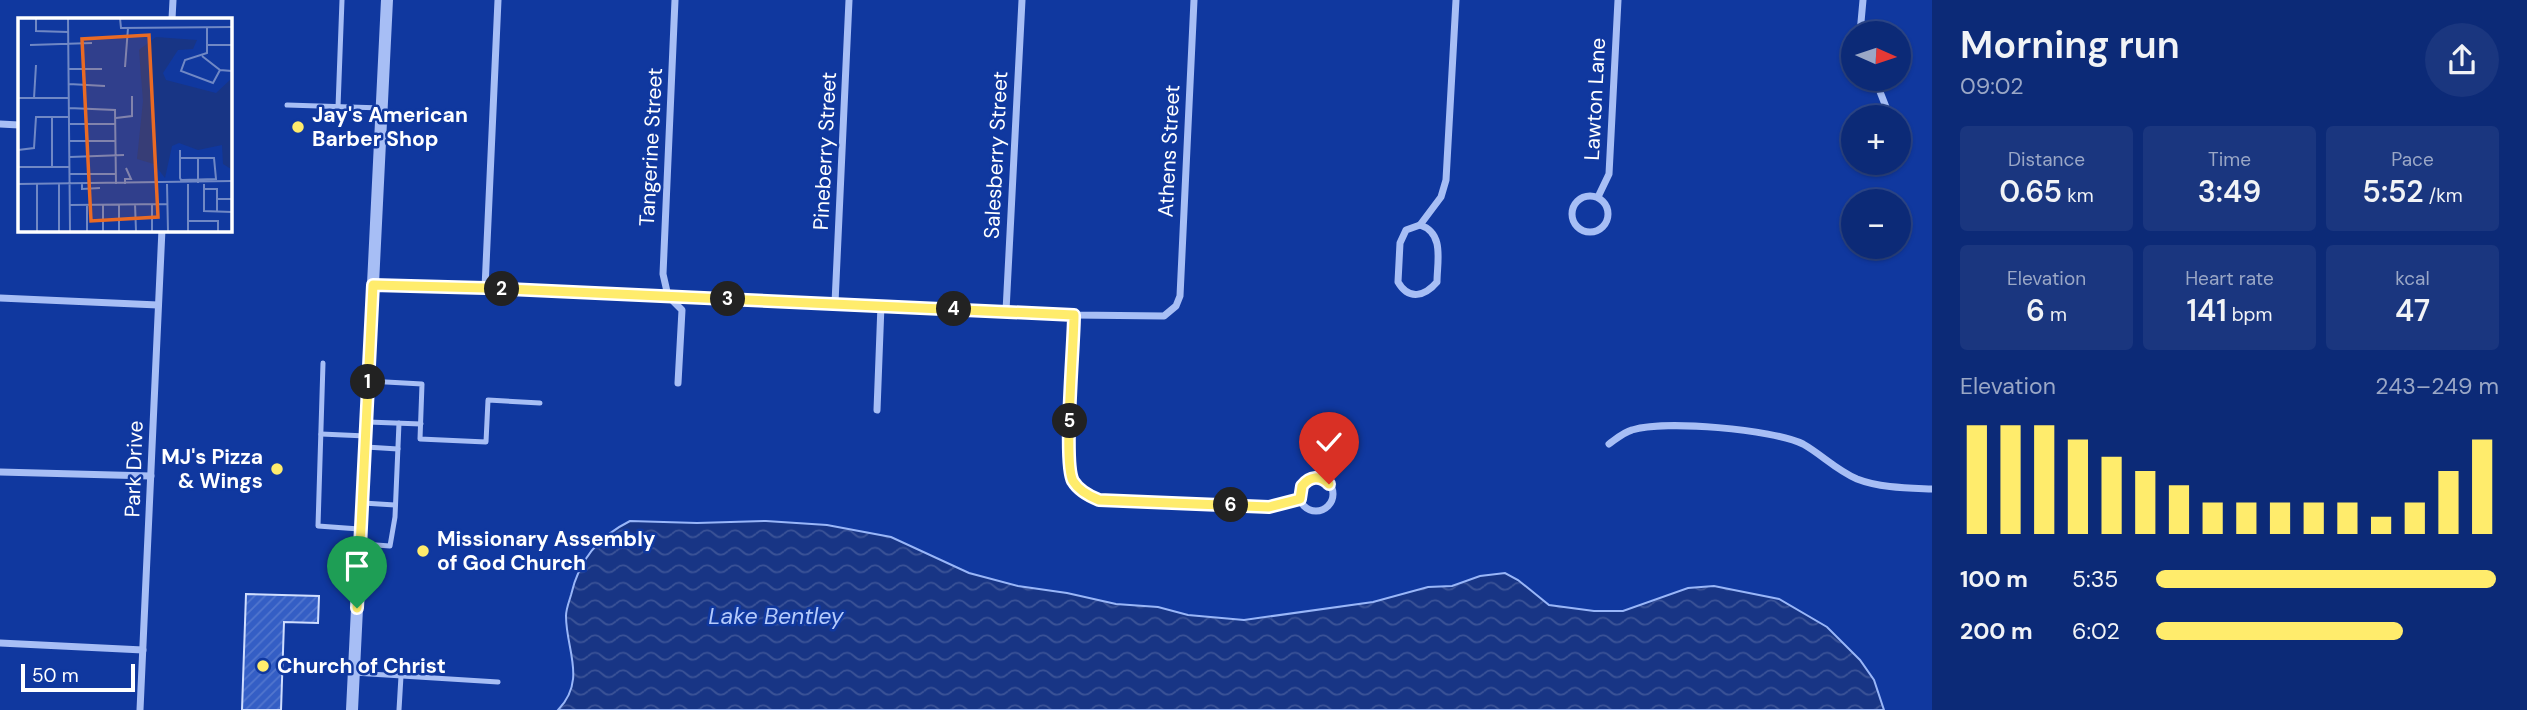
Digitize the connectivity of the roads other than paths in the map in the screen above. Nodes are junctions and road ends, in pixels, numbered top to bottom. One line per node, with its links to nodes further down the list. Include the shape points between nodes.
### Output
1 (173, 0): 12 (street)
2 (342, 0): 15 (lane)
3 (387, 0): 16 (street)
4 (498, 0): 23 (street)
5 (675, 0): 24 (street, Tangerine Street, via 663,274)
6 (849, 0): 26 (street, Pineberry Street)
7 (1022, 0): 29 (street, Salesberry Street)
8 (1194, 0): 30 (street, Athens Street, via 1180,296 1164,316)
9 (1456, 0): 20 (street, via 1446,180 1441,197)
10 (1618, 0): 19 (street, Lawton Lane, via 1609,174)
11 (1863, 0): 13 (street)
12 (172, 18)
13 (1861, 21)
14 (287, 105): 15 (lane)
15 (338, 107): 16 (lane)
16 (382, 108): 22 (street)
17 (0, 124): 18 (street)
18 (18, 125)
19 (1598, 197): 19 (street, Lawton Lane, via 1584,196 1573,205 1572,219 1581,230 1595,231 1606,222 1607,208)
20 (1420, 225): 20 (street, via 1406,230 1400,243 1398,282 1415,295 1429,291 1437,282 1437,239)
21 (162, 231): 27 (street, Park Drive)
22 (373, 285): 23 (street); 32 (street)
23 (485, 288): 24 (street)
24 (668, 296): 26 (street); 33 (street, Tangerine Street, via 682,310)
25 (0, 298): 27 (street)
26 (835, 303): 28 (street)
27 (158, 305): 44 (street, Park Drive)
28 (881, 305): 29 (street); 35 (street)
29 (1006, 311): 30 (street)
30 (1074, 315): 46 (street, via 1068,456 1073,482 1084,494 1099,500 1269,507)
31 (323, 363): 39 (lane)
32 (368, 381): 36 (street); 38 (lane, via 422,384)
33 (678, 383)
34 (540, 402): 38 (lane, via 488,400 486,442 420,439)
35 (877, 410)
36 (366, 422): 37 (lane); 40 (street)
37 (399, 424): 38 (lane); 42 (lane)
38 (421, 424)
39 (321, 434): 40 (lane); 49 (lane, via 318,526)
40 (365, 442): 42 (lane); 47 (street)
41 (1609, 444): 45 (street, via 1630,430 1657,426 1763,432 1804,445 1859,480)
42 (398, 449): 48 (lane)
43 (0, 472): 44 (street)
44 (151, 476): 52 (street, Park Drive)
45 (1932, 489)
46 (1300, 499): 46 (street, via 1308,509 1320,510 1331,503 1332,490 1325,480 1312,478 1302,486)
47 (362, 503): 48 (lane); 49 (street)
48 (395, 505): 50 (lane, via 390,546)
49 (361, 529): 50 (street)
50 (360, 544): 53 (street)
51 (0, 643): 52 (street)
52 (143, 650): 56 (street, Park Drive)
53 (354, 673): 54 (lane); 57 (street)
54 (401, 676): 55 (lane); 58 (lane)
55 (498, 682)
56 (140, 710)
57 (352, 710)
58 (399, 710)

